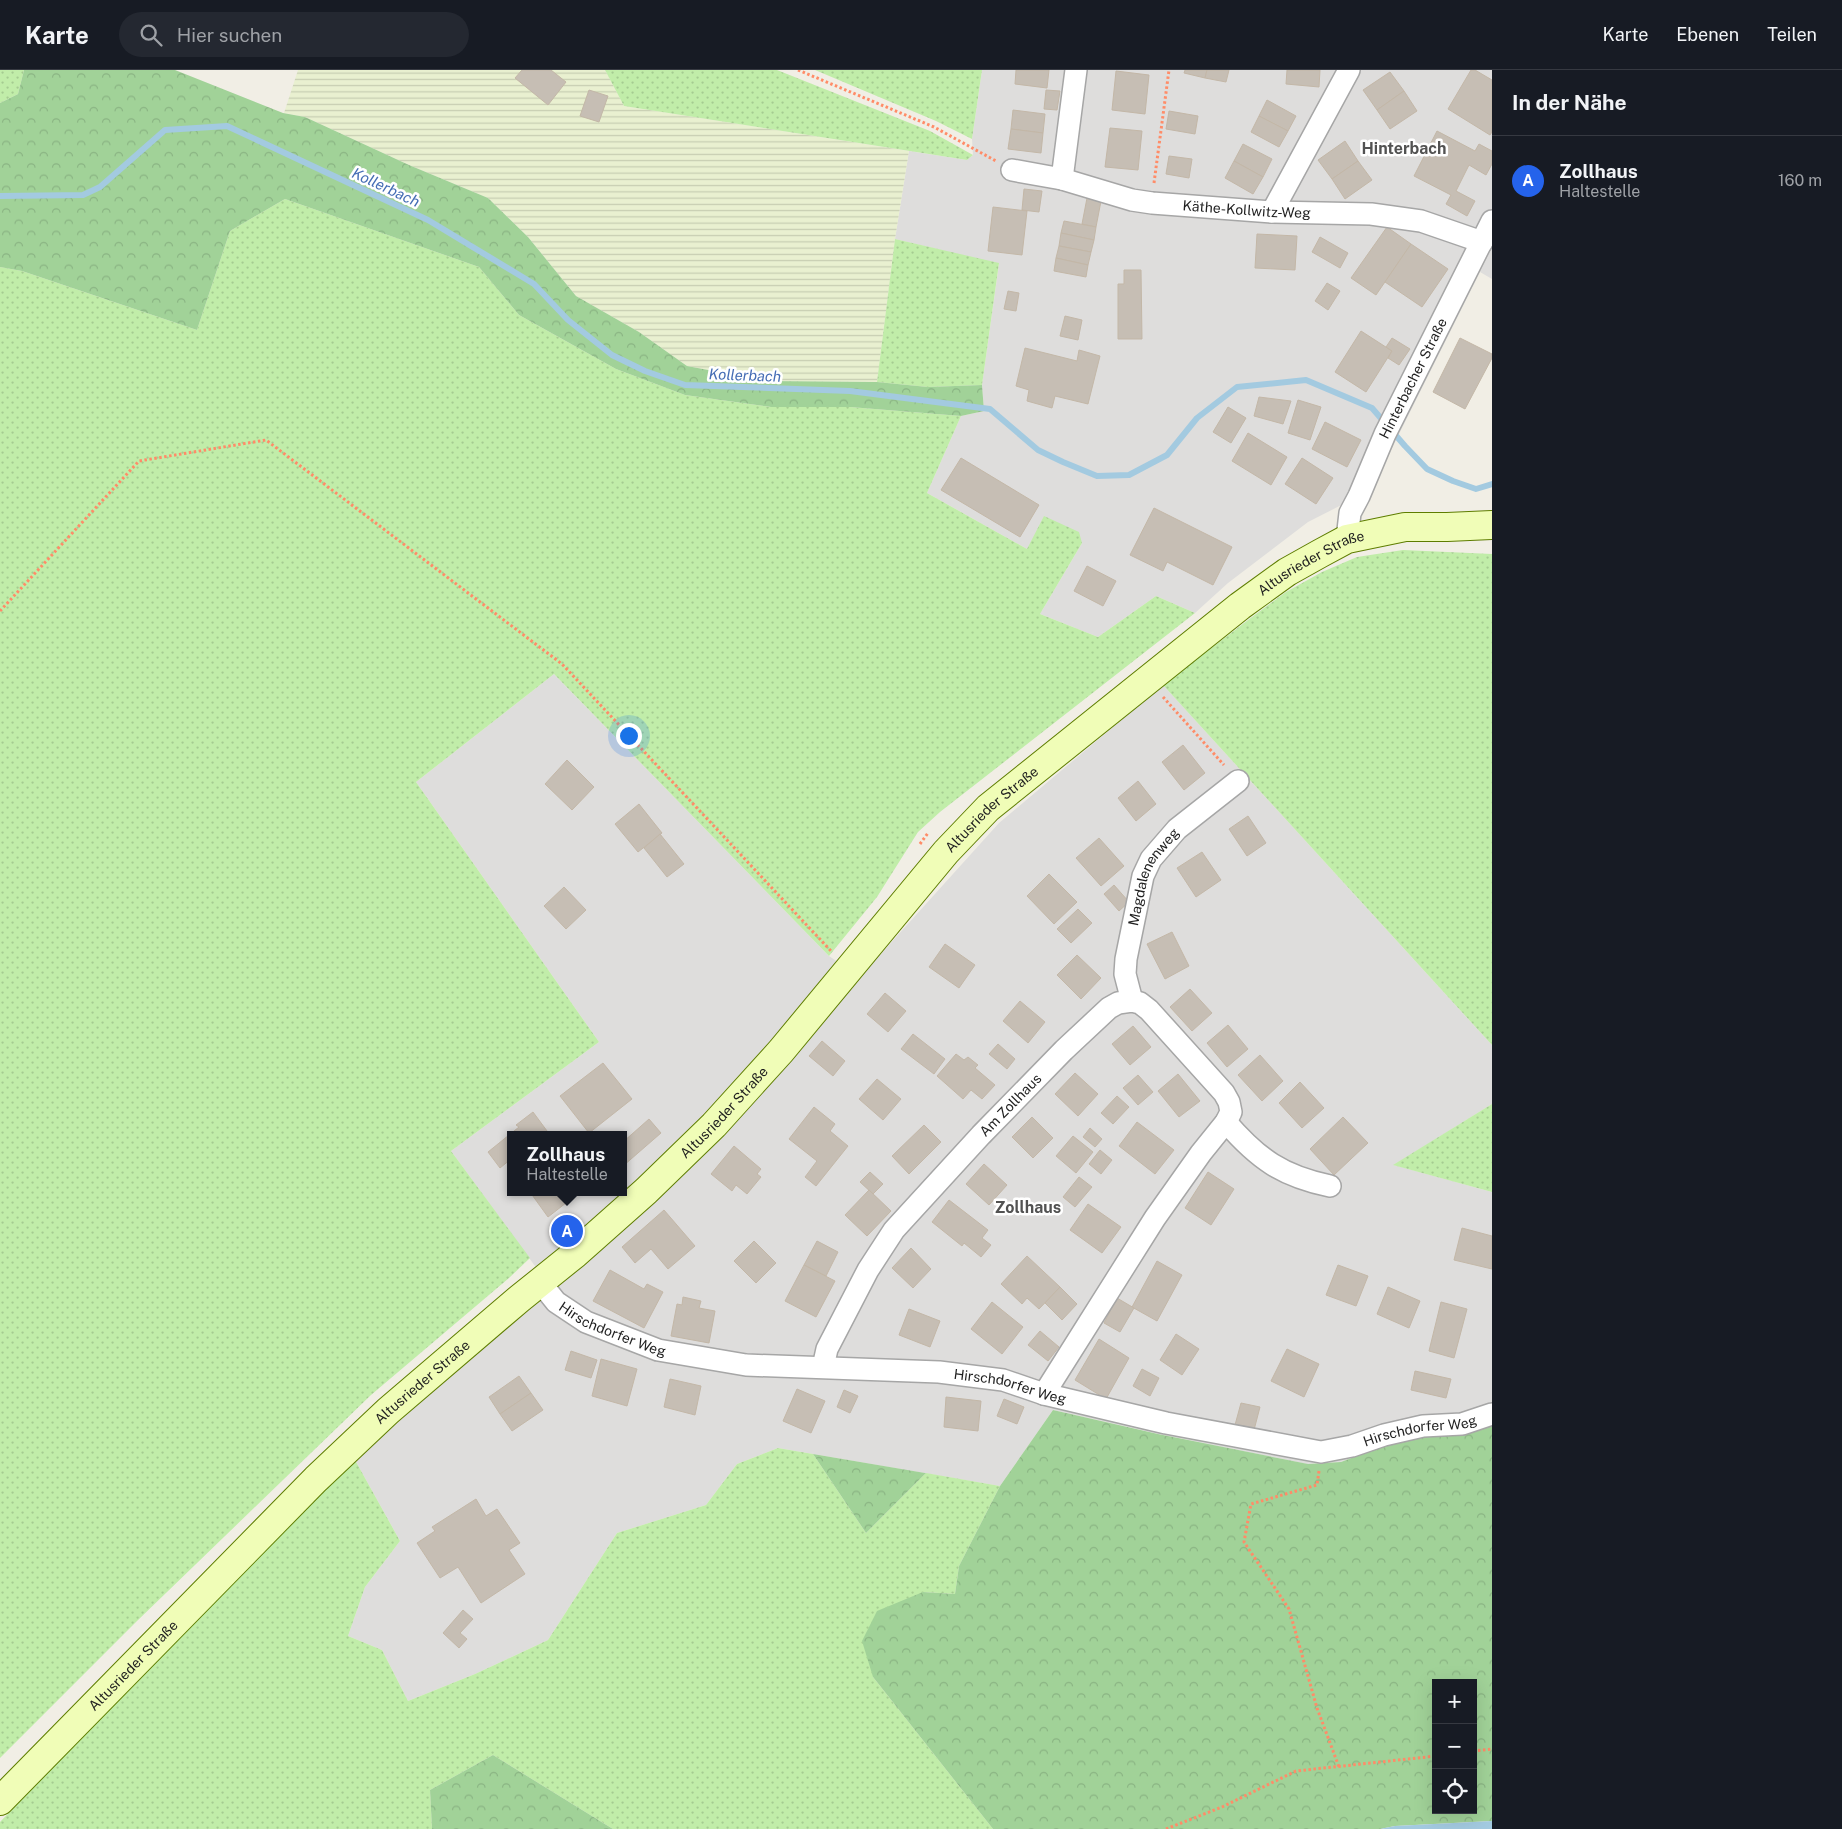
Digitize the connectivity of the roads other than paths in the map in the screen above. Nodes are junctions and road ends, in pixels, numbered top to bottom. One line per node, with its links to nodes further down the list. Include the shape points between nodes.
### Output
1 (1076, 70): 4 (street)
2 (1349, 70): 5 (street)
3 (1012, 170): 4 (street, Käthe-Kollwitz-Weg)
4 (1062, 179): 5 (street, Käthe-Kollwitz-Weg, via 1132,200)
5 (1272, 212): 7 (street, Käthe-Kollwitz-Weg, via 1371,214 1421,221)
6 (1492, 220): 7 (street, Hinterbacher Straße)
7 (1482, 242): 9 (street, Hinterbacher Straße, via 1385,434 1350,513)
8 (1492, 525): 9 (main road, Altusrieder Straße, via 1405,526)
9 (1347, 539): 14 (main road, Altusrieder Straße, via 1287,572 1240,606 988,808 946,852 782,1051 714,1125 646,1191)
10 (1238, 781): 11 (street, Magdalenenweg, via 1177,829 1151,859 1143,876 1126,959 1125,974)
11 (1132, 1001): 12 (street, via 1149,1010 1224,1093 1231,1112); 15 (street, Am Zollhaus, via 1109,1008 1064,1050 894,1230 868,1270 827,1349)
12 (1226, 1122): 13 (street, via 1246,1146 1280,1170 1306,1181); 16 (street, via 1155,1218)
13 (1330, 1186)
14 (540, 1282): 15 (street, Hirschdorfer Weg, via 556,1302 586,1322 658,1350 746,1365); 18 (main road, Altusrieder Straße, via 388,1411 316,1479)
15 (823, 1367): 16 (street, Hirschdorfer Weg, via 970,1375 1003,1380)
16 (1044, 1394): 17 (street, Hirschdorfer Weg, via 1166,1423 1321,1452 1423,1426 1462,1424)
17 (1492, 1414)
18 (0, 1801)

